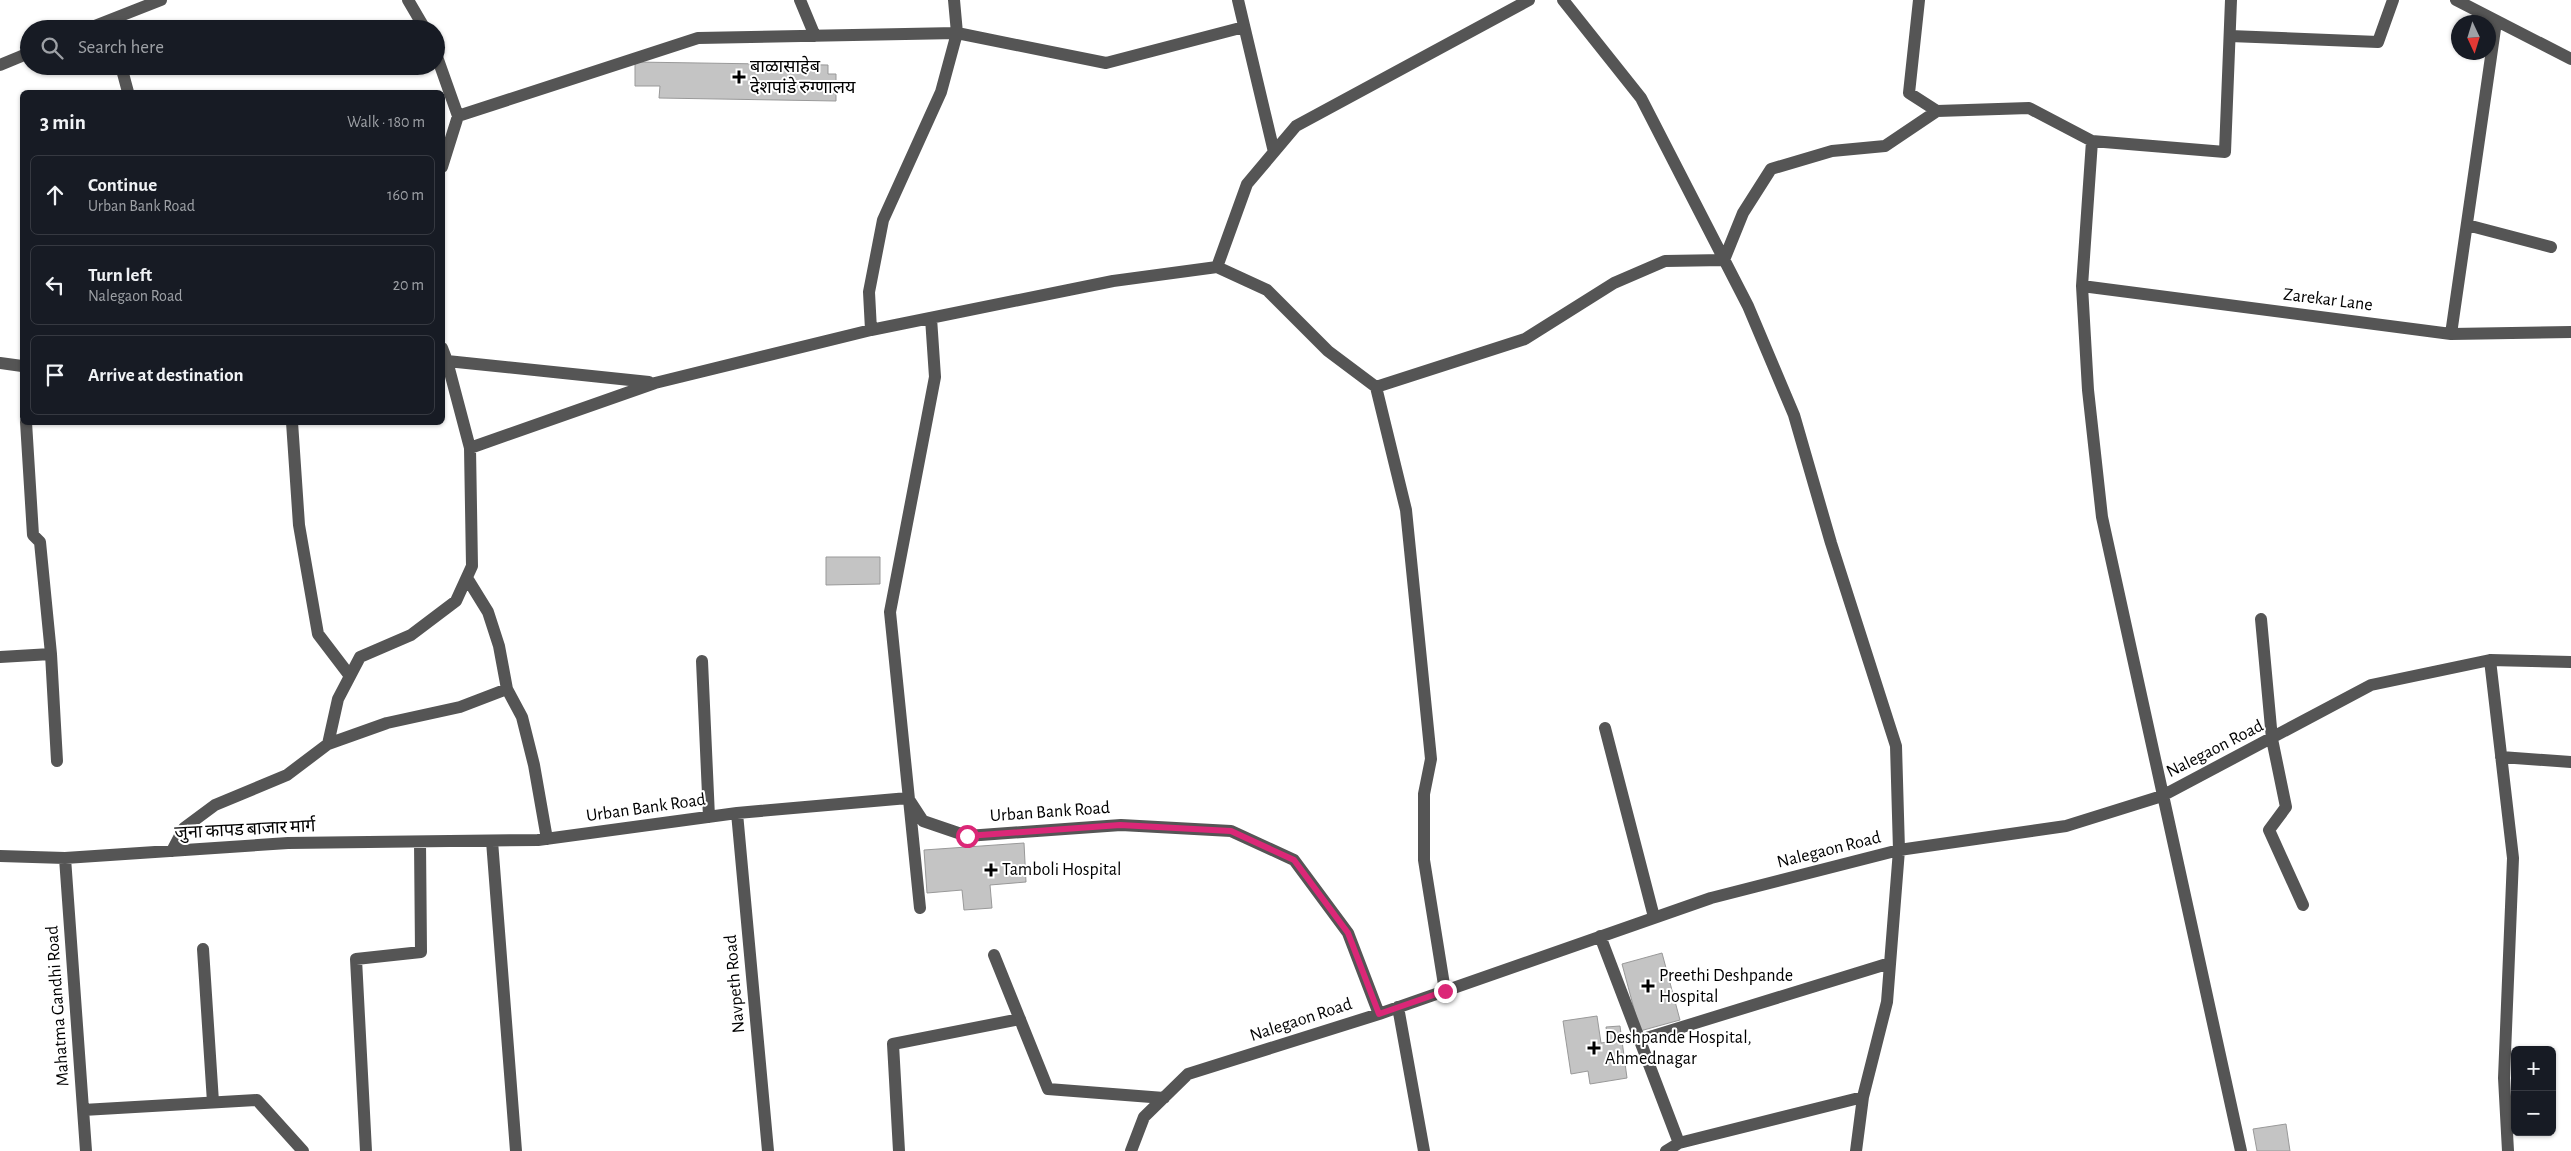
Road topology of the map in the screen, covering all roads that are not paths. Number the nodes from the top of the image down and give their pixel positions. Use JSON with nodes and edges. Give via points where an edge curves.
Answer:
{"nodes":[{"id":1,"x":162,"y":0,"type":"edge"},
{"id":2,"x":408,"y":0,"type":"edge"},
{"id":3,"x":800,"y":0,"type":"edge"},
{"id":4,"x":954,"y":0,"type":"edge"},
{"id":5,"x":1238,"y":0,"type":"edge"},
{"id":6,"x":1529,"y":0,"type":"edge"},
{"id":7,"x":1563,"y":0,"type":"edge"},
{"id":8,"x":1919,"y":0,"type":"edge"},
{"id":9,"x":2231,"y":0,"type":"edge"},
{"id":10,"x":2393,"y":0,"type":"edge"},
{"id":11,"x":2456,"y":0,"type":"edge"},
{"id":12,"x":2483,"y":15,"type":"edge"},
{"id":13,"x":119,"y":20,"type":"edge"},
{"id":14,"x":420,"y":20,"type":"edge"},
{"id":15,"x":2496,"y":22,"type":"edge"},
{"id":16,"x":1244,"y":27,"type":"junction"},
{"id":17,"x":957,"y":33,"type":"junction"},
{"id":18,"x":814,"y":36,"type":"junction"},
{"id":19,"x":2230,"y":36,"type":"junction"},
{"id":20,"x":20,"y":57,"type":"edge"},
{"id":21,"x":2571,"y":59,"type":"edge"},
{"id":22,"x":2491,"y":60,"type":"edge"},
{"id":23,"x":0,"y":65,"type":"edge"},
{"id":24,"x":123,"y":75,"type":"edge"},
{"id":25,"x":443,"y":75,"type":"edge"},
{"id":26,"x":127,"y":90,"type":"edge"},
{"id":27,"x":1937,"y":111,"type":"junction"},
{"id":28,"x":458,"y":116,"type":"junction"},
{"id":29,"x":2092,"y":141,"type":"junction"},
{"id":30,"x":1274,"y":152,"type":"junction"},
{"id":31,"x":445,"y":157,"type":"edge"},
{"id":32,"x":2467,"y":225,"type":"junction"},
{"id":33,"x":2551,"y":247,"type":"dead end"},
{"id":34,"x":1724,"y":260,"type":"junction"},
{"id":35,"x":1217,"y":267,"type":"junction"},
{"id":36,"x":2082,"y":286,"type":"junction"},
{"id":37,"x":931,"y":318,"type":"junction"},
{"id":38,"x":871,"y":330,"type":"junction"},
{"id":39,"x":2571,"y":332,"type":"edge"},
{"id":40,"x":2451,"y":334,"type":"junction"},
{"id":41,"x":445,"y":362,"type":"edge"},
{"id":42,"x":0,"y":364,"type":"edge"},
{"id":43,"x":20,"y":366,"type":"edge"},
{"id":44,"x":655,"y":383,"type":"junction"},
{"id":45,"x":1376,"y":388,"type":"junction"},
{"id":46,"x":26,"y":425,"type":"edge"},
{"id":47,"x":292,"y":425,"type":"edge"},
{"id":48,"x":470,"y":448,"type":"junction"},
{"id":49,"x":466,"y":578,"type":"junction"},
{"id":50,"x":2261,"y":620,"type":"dead end"},
{"id":51,"x":51,"y":654,"type":"junction"},
{"id":52,"x":0,"y":657,"type":"edge"},
{"id":53,"x":2490,"y":660,"type":"junction"},
{"id":54,"x":702,"y":661,"type":"dead end"},
{"id":55,"x":2571,"y":662,"type":"edge"},
{"id":56,"x":350,"y":676,"type":"junction"},
{"id":57,"x":507,"y":689,"type":"junction"},
{"id":58,"x":1605,"y":728,"type":"dead end"},
{"id":59,"x":2272,"y":739,"type":"junction"},
{"id":60,"x":328,"y":744,"type":"junction"},
{"id":61,"x":2501,"y":757,"type":"junction"},
{"id":62,"x":57,"y":761,"type":"dead end"},
{"id":63,"x":2571,"y":762,"type":"edge"},
{"id":64,"x":2162,"y":796,"type":"junction"},
{"id":65,"x":908,"y":798,"type":"junction"},
{"id":66,"x":737,"y":813,"type":"junction"},
{"id":67,"x":709,"y":817,"type":"junction"},
{"id":68,"x":547,"y":839,"type":"junction"},
{"id":69,"x":492,"y":841,"type":"junction"},
{"id":70,"x":420,"y":842,"type":"junction"},
{"id":71,"x":1899,"y":850,"type":"junction"},
{"id":72,"x":172,"y":851,"type":"junction"},
{"id":73,"x":0,"y":856,"type":"edge"},
{"id":74,"x":65,"y":858,"type":"junction"},
{"id":75,"x":2303,"y":905,"type":"dead end"},
{"id":76,"x":920,"y":908,"type":"dead end"},
{"id":77,"x":1654,"y":917,"type":"junction"},
{"id":78,"x":1600,"y":936,"type":"junction"},
{"id":79,"x":203,"y":949,"type":"dead end"},
{"id":80,"x":994,"y":954,"type":"dead end"},
{"id":81,"x":1890,"y":963,"type":"junction"},
{"id":82,"x":1445,"y":991,"type":"junction"},
{"id":83,"x":1398,"y":1008,"type":"junction"},
{"id":84,"x":1379,"y":1014,"type":"junction"},
{"id":85,"x":1020,"y":1019,"type":"junction"},
{"id":86,"x":1640,"y":1040,"type":"junction"},
{"id":87,"x":1864,"y":1097,"type":"junction"},
{"id":88,"x":1164,"y":1098,"type":"junction"},
{"id":89,"x":213,"y":1102,"type":"junction"},
{"id":90,"x":83,"y":1110,"type":"junction"},
{"id":91,"x":1679,"y":1143,"type":"junction"},
{"id":92,"x":86,"y":1151,"type":"edge"},
{"id":93,"x":303,"y":1151,"type":"edge"},
{"id":94,"x":366,"y":1151,"type":"edge"},
{"id":95,"x":516,"y":1151,"type":"edge"},
{"id":96,"x":768,"y":1151,"type":"edge"},
{"id":97,"x":899,"y":1151,"type":"edge"},
{"id":98,"x":1131,"y":1151,"type":"edge"},
{"id":99,"x":1424,"y":1151,"type":"edge"},
{"id":100,"x":1666,"y":1151,"type":"edge"},
{"id":101,"x":1856,"y":1151,"type":"edge"},
{"id":102,"x":2241,"y":1151,"type":"edge"},
{"id":103,"x":2508,"y":1151,"type":"edge"}],
"edges":[{"from":1,"to":13,"type":"street"},
{"from":2,"to":14,"type":"street"},
{"from":3,"to":18,"type":"street"},
{"from":4,"to":17,"type":"street"},
{"from":5,"to":16,"type":"street"},
{"from":6,"to":30,"type":"street","via":[[1296,126]]},
{"from":7,"to":34,"type":"street","via":[[1641,98]]},
{"from":8,"to":27,"type":"street","via":[[1909,92]]},
{"from":9,"to":19,"type":"street"},
{"from":10,"to":19,"type":"street","via":[[2378,42]]},
{"from":11,"to":12,"type":"street"},
{"from":15,"to":21,"type":"street"},
{"from":16,"to":17,"type":"street","via":[[1106,63]]},
{"from":16,"to":30,"type":"street"},
{"from":17,"to":18,"type":"street"},
{"from":17,"to":38,"type":"street","via":[[941,92],[883,220],[869,292]]},
{"from":18,"to":28,"type":"street","via":[[698,38]]},
{"from":19,"to":29,"type":"street","via":[[2225,152]]},
{"from":20,"to":23,"type":"street"},
{"from":22,"to":32,"type":"street"},
{"from":24,"to":26,"type":"street"},
{"from":25,"to":28,"type":"street"},
{"from":27,"to":29,"type":"street","via":[[2029,108]]},
{"from":27,"to":34,"type":"street","via":[[1885,146],[1832,151],[1771,168],[1743,213]]},
{"from":28,"to":31,"type":"street"},
{"from":29,"to":36,"type":"street"},
{"from":30,"to":35,"type":"street","via":[[1247,184]]},
{"from":32,"to":33,"type":"street"},
{"from":32,"to":40,"type":"street"},
{"from":34,"to":45,"type":"street","via":[[1666,261],[1614,283],[1525,339]]},
{"from":34,"to":71,"type":"street","via":[[1748,306],[1794,415],[1830,543],[1896,746]]},
{"from":35,"to":37,"type":"street","via":[[1113,281]]},
{"from":35,"to":45,"type":"street","via":[[1268,290],[1328,351]]},
{"from":36,"to":40,"type":"street","name":"Zarekar Lane"},
{"from":36,"to":64,"type":"street","via":[[2088,390],[2102,517]]},
{"from":37,"to":38,"type":"street"},
{"from":37,"to":65,"type":"street","via":[[934,377],[890,612]]},
{"from":38,"to":44,"type":"street"},
{"from":39,"to":40,"type":"street","name":"Zarekar Lane"},
{"from":41,"to":44,"type":"street"},
{"from":41,"to":48,"type":"street"},
{"from":42,"to":43,"type":"street"},
{"from":44,"to":48,"type":"street"},
{"from":45,"to":82,"type":"street","via":[[1406,510],[1431,759],[1424,794],[1424,860]]},
{"from":46,"to":51,"type":"street","via":[[32,535],[40,542]]},
{"from":47,"to":56,"type":"street","via":[[299,526],[318,634]]},
{"from":48,"to":49,"type":"street","via":[[472,566]]},
{"from":49,"to":56,"type":"street","via":[[456,601],[411,635],[360,657]]},
{"from":49,"to":57,"type":"street","via":[[488,612]]},
{"from":50,"to":59,"type":"street"},
{"from":51,"to":52,"type":"street"},
{"from":51,"to":62,"type":"street"},
{"from":53,"to":55,"type":"street","name":"Nalegaon Road"},
{"from":53,"to":59,"type":"street","name":"Nalegaon Road","via":[[2371,685]]},
{"from":53,"to":61,"type":"street"},
{"from":54,"to":67,"type":"street"},
{"from":56,"to":60,"type":"street","via":[[338,699]]},
{"from":57,"to":60,"type":"street","via":[[460,707],[387,723]]},
{"from":57,"to":68,"type":"street","via":[[522,717]]},
{"from":58,"to":77,"type":"street"},
{"from":59,"to":64,"type":"street","name":"Nalegaon Road"},
{"from":59,"to":75,"type":"street","via":[[2286,807],[2268,830]]},
{"from":60,"to":72,"type":"street","via":[[287,775],[215,805],[184,828]]},
{"from":61,"to":63,"type":"street"},
{"from":61,"to":103,"type":"street","via":[[2513,858],[2504,1078]]},
{"from":64,"to":71,"type":"street","name":"Nalegaon Road","via":[[2066,826]]},
{"from":64,"to":102,"type":"street"},
{"from":65,"to":66,"type":"street","name":"Urban Bank Road"},
{"from":65,"to":76,"type":"street"},
{"from":65,"to":84,"type":"street","name":"Urban Bank Road","via":[[923,821],[967,836],[1120,825],[1231,831],[1294,860],[1348,933]]},
{"from":66,"to":67,"type":"street","name":"Urban Bank Road"},
{"from":66,"to":96,"type":"street","name":"Navpeth Road"},
{"from":67,"to":68,"type":"street","name":"Urban Bank Road"},
{"from":68,"to":69,"type":"street","name":"Urban Bank Road"},
{"from":69,"to":70,"type":"street","name":"जुना कापड बाजार मार्ग"},
{"from":69,"to":95,"type":"street"},
{"from":70,"to":72,"type":"street","name":"जुना कापड बाजार मार्ग","via":[[288,843]]},
{"from":70,"to":94,"type":"street","via":[[421,952],[356,958]]},
{"from":71,"to":77,"type":"street","name":"Nalegaon Road","via":[[1711,898]]},
{"from":71,"to":81,"type":"street"},
{"from":72,"to":74,"type":"street","name":"जुना कापड बाजार मार्ग"},
{"from":73,"to":74,"type":"street","name":"जुना कापड बाजार मार्ग"},
{"from":74,"to":90,"type":"street","name":"Mahatma Gandhi Road"},
{"from":77,"to":78,"type":"street","name":"Nalegaon Road"},
{"from":78,"to":82,"type":"street","name":"Nalegaon Road"},
{"from":78,"to":86,"type":"street"},
{"from":79,"to":89,"type":"street"},
{"from":80,"to":85,"type":"street"},
{"from":81,"to":86,"type":"street"},
{"from":81,"to":87,"type":"street","via":[[1887,1002]]},
{"from":82,"to":83,"type":"street","name":"Nalegaon Road"},
{"from":83,"to":84,"type":"street","name":"Nalegaon Road"},
{"from":83,"to":99,"type":"street"},
{"from":84,"to":88,"type":"street","name":"Nalegaon Road","via":[[1188,1074]]},
{"from":85,"to":88,"type":"street","via":[[1048,1088]]},
{"from":85,"to":97,"type":"street","via":[[893,1044]]},
{"from":86,"to":91,"type":"street"},
{"from":87,"to":91,"type":"street"},
{"from":87,"to":101,"type":"street"},
{"from":88,"to":98,"type":"street","name":"Nalegaon Road","via":[[1144,1117]]},
{"from":89,"to":90,"type":"street"},
{"from":89,"to":93,"type":"street","via":[[257,1100]]},
{"from":90,"to":92,"type":"street","name":"Mahatma Gandhi Road"},
{"from":91,"to":100,"type":"street"}]}
